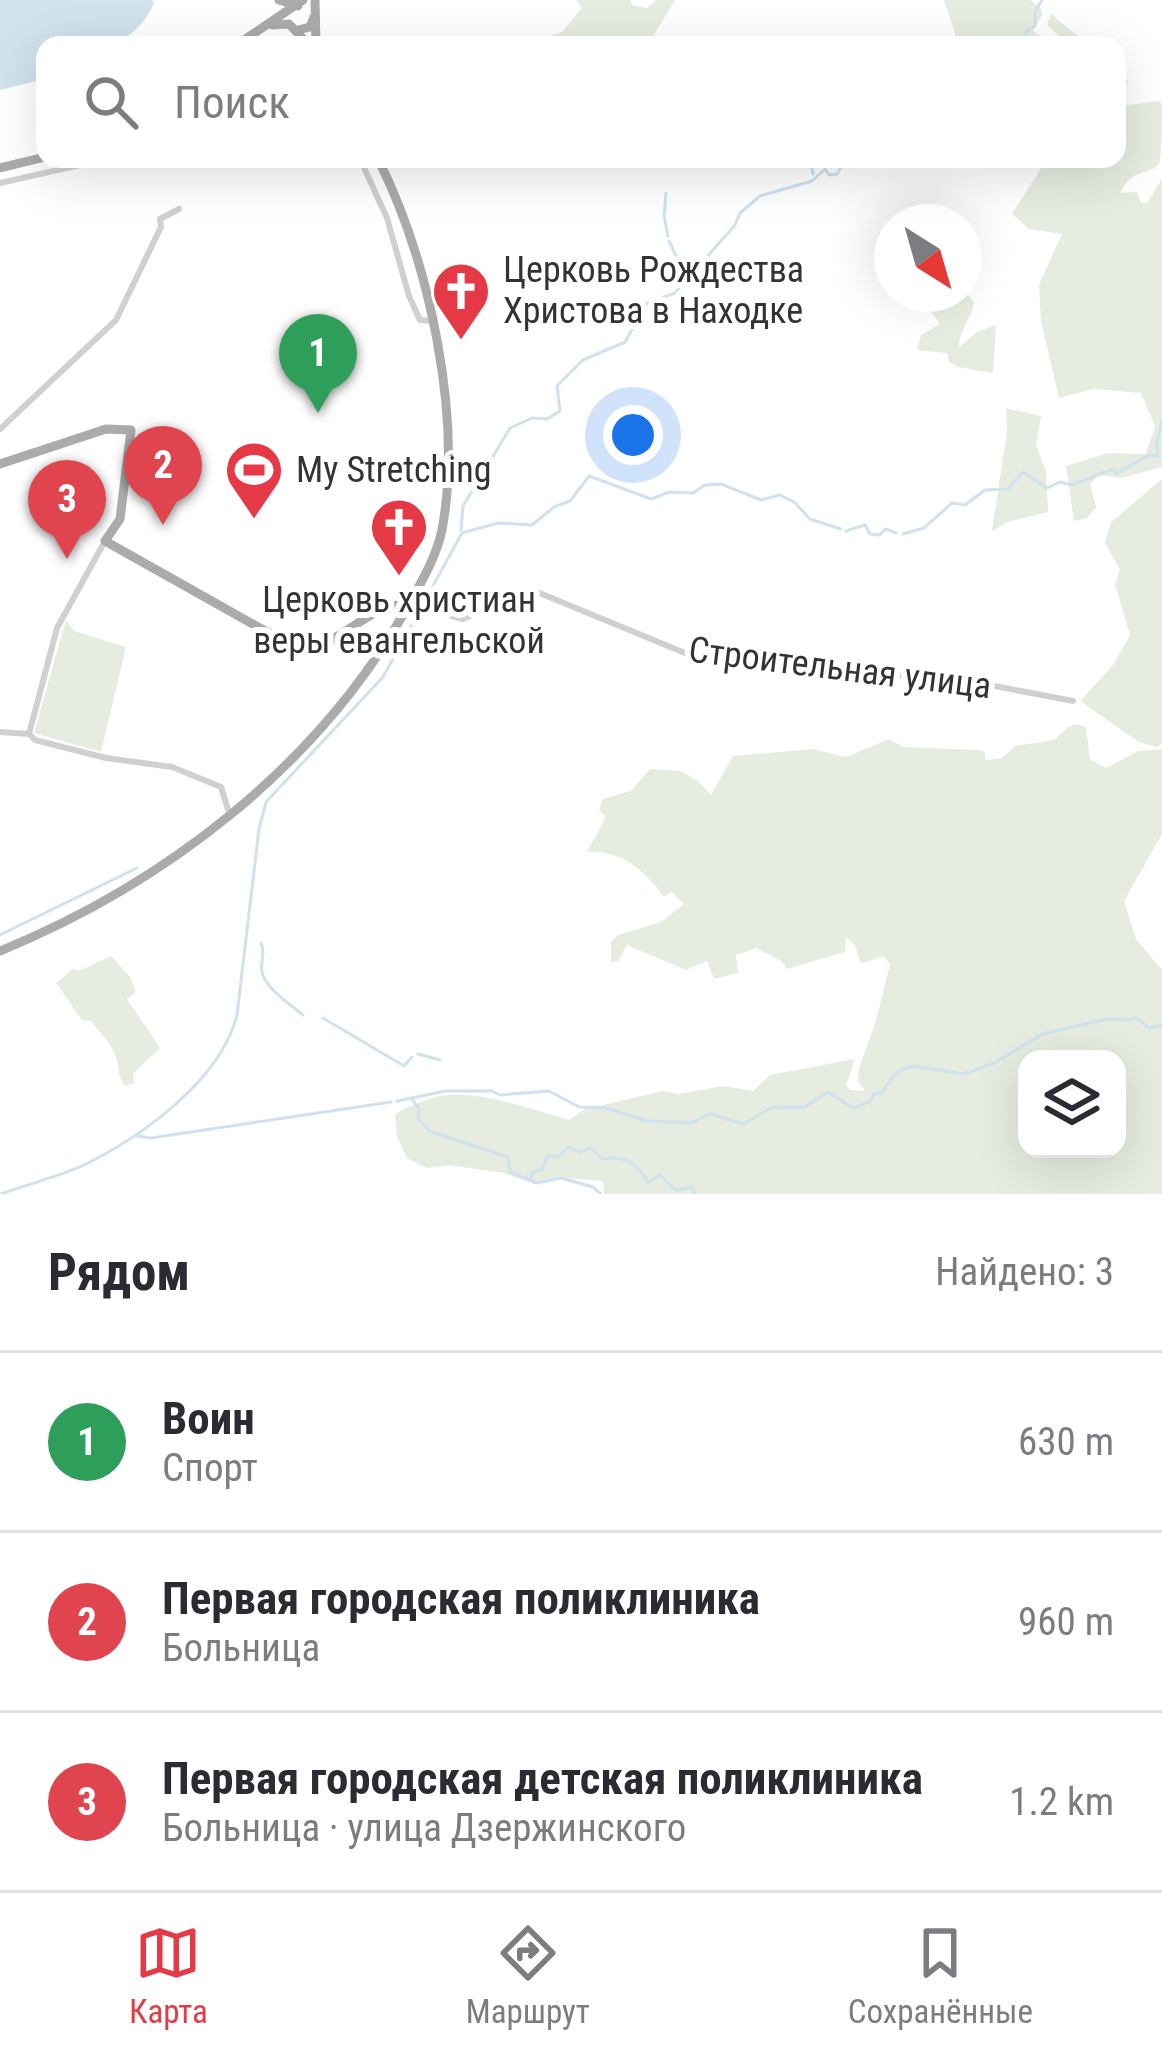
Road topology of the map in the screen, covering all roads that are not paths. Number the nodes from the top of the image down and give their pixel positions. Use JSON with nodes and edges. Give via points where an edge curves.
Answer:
{"nodes":[{"id":1,"x":278,"y":0,"type":"edge"},
{"id":2,"x":316,"y":0,"type":"edge"},
{"id":3,"x":299,"y":3,"type":"edge"},
{"id":4,"x":314,"y":17,"type":"junction"},
{"id":5,"x":274,"y":20,"type":"junction"},
{"id":6,"x":293,"y":27,"type":"junction"},
{"id":7,"x":256,"y":32,"type":"junction"},
{"id":8,"x":250,"y":36,"type":"edge"},
{"id":9,"x":302,"y":36,"type":"edge"},
{"id":10,"x":313,"y":36,"type":"edge"},
{"id":11,"x":36,"y":160,"type":"edge"},
{"id":12,"x":20,"y":164,"type":"junction"},
{"id":13,"x":0,"y":168,"type":"edge"},
{"id":14,"x":67,"y":168,"type":"edge"},
{"id":15,"x":364,"y":168,"type":"edge"},
{"id":16,"x":382,"y":168,"type":"edge"},
{"id":17,"x":23,"y":178,"type":"junction"},
{"id":18,"x":0,"y":183,"type":"edge"},
{"id":19,"x":179,"y":209,"type":"dead end"},
{"id":20,"x":431,"y":321,"type":"junction"},
{"id":21,"x":0,"y":429,"type":"edge"},
{"id":22,"x":0,"y":464,"type":"edge"},
{"id":23,"x":106,"y":542,"type":"junction"},
{"id":24,"x":414,"y":605,"type":"junction"},
{"id":25,"x":377,"y":612,"type":"junction"},
{"id":26,"x":394,"y":629,"type":"junction"},
{"id":27,"x":1073,"y":701,"type":"dead end"},
{"id":28,"x":0,"y":733,"type":"edge"},
{"id":29,"x":29,"y":734,"type":"junction"},
{"id":30,"x":229,"y":813,"type":"junction"},
{"id":31,"x":0,"y":949,"type":"edge"}],
"edges":[{"from":1,"to":3,"type":"main road"},
{"from":1,"to":5,"type":"main road"},
{"from":2,"to":4,"type":"main road"},
{"from":3,"to":4,"type":"main road"},
{"from":3,"to":5,"type":"main road"},
{"from":3,"to":6,"type":"main road","via":[[289,17]]},
{"from":4,"to":6,"type":"main road","via":[[304,30]]},
{"from":4,"to":10,"type":"main road"},
{"from":5,"to":7,"type":"main road"},
{"from":6,"to":7,"type":"main road"},
{"from":6,"to":9,"type":"main road"},
{"from":7,"to":8,"type":"main road"},
{"from":11,"to":12,"type":"main road"},
{"from":12,"to":13,"type":"main road"},
{"from":12,"to":17,"type":"street"},
{"from":14,"to":17,"type":"street"},
{"from":15,"to":20,"type":"street","via":[[412,306],[420,320]]},
{"from":16,"to":20,"type":"main road","via":[[413,243]]},
{"from":17,"to":18,"type":"street"},
{"from":19,"to":21,"type":"street","via":[[160,219],[116,320]]},
{"from":20,"to":24,"type":"main road","via":[[445,393],[445,506]]},
{"from":22,"to":23,"type":"main road","via":[[106,429],[131,430],[120,518]]},
{"from":23,"to":25,"type":"main road","via":[[299,650],[322,646]]},
{"from":23,"to":29,"type":"street","via":[[57,628]]},
{"from":24,"to":25,"type":"main road"},
{"from":24,"to":26,"type":"main road"},
{"from":24,"to":27,"type":"street","name":"Строительная улица","via":[[463,619],[537,592],[697,658],[855,668]]},
{"from":25,"to":26,"type":"main road","via":[[390,616]]},
{"from":26,"to":30,"type":"main road","via":[[337,712]]},
{"from":28,"to":29,"type":"street"},
{"from":29,"to":30,"type":"street","via":[[179,769],[221,787]]},
{"from":30,"to":31,"type":"main road","via":[[110,892]]}]}
